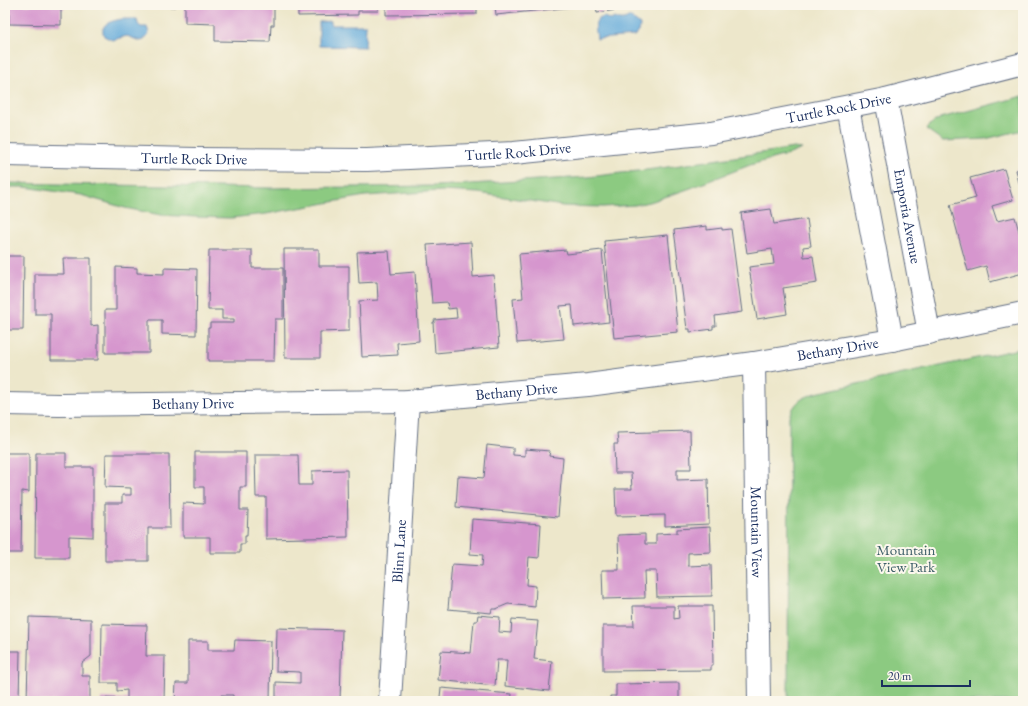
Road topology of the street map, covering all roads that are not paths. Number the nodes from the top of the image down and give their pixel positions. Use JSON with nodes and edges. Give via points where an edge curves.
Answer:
{"nodes":[{"id":1,"x":1023,"y":64,"type":"edge"},
{"id":2,"x":886,"y":99,"type":"junction"},
{"id":3,"x":848,"y":107,"type":"junction"},
{"id":4,"x":5,"y":155,"type":"edge"},
{"id":5,"x":1023,"y":313,"type":"edge"},
{"id":6,"x":929,"y":333,"type":"junction"},
{"id":7,"x":892,"y":340,"type":"junction"},
{"id":8,"x":754,"y":363,"type":"junction"},
{"id":9,"x":408,"y":401,"type":"junction"},
{"id":10,"x":5,"y":404,"type":"edge"},
{"id":11,"x":390,"y":701,"type":"edge"},
{"id":12,"x":759,"y":701,"type":"edge"}],
"edges":[{"from":1,"to":2,"type":"street","name":"Turtle Rock Drive"},
{"from":2,"to":3,"type":"street","name":"Turtle Rock Drive"},
{"from":2,"to":6,"type":"street","name":"Emporia Avenue"},
{"from":3,"to":4,"type":"street","name":"Turtle Rock Drive","via":[[711,133],[514,153],[367,160]]},
{"from":3,"to":7,"type":"street"},
{"from":5,"to":6,"type":"street","name":"Bethany Drive"},
{"from":6,"to":7,"type":"street","name":"Bethany Drive"},
{"from":7,"to":8,"type":"street","name":"Bethany Drive"},
{"from":8,"to":9,"type":"street","name":"Bethany Drive","via":[[588,385]]},
{"from":8,"to":12,"type":"street","name":"Mountain View"},
{"from":9,"to":10,"type":"street","name":"Bethany Drive"},
{"from":9,"to":11,"type":"street","name":"Blinn Lane"}]}
